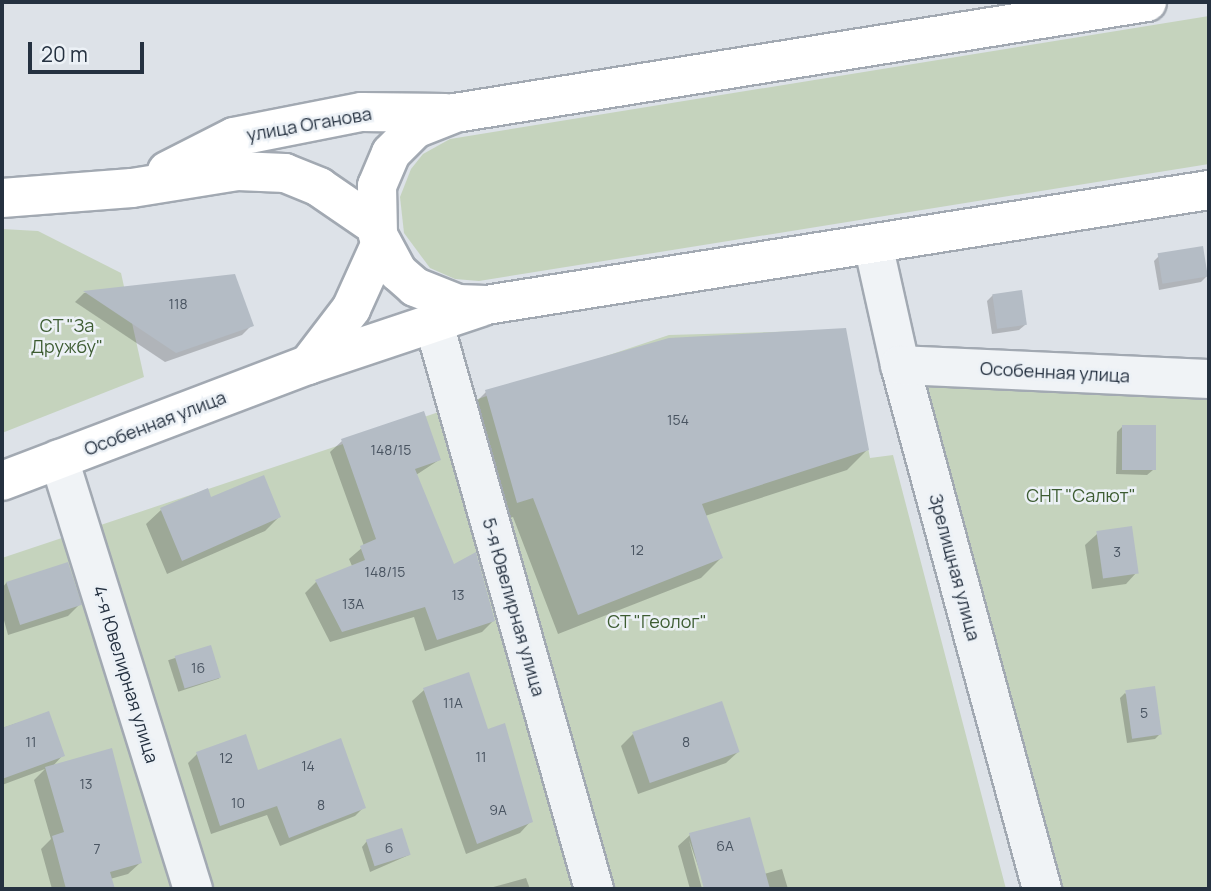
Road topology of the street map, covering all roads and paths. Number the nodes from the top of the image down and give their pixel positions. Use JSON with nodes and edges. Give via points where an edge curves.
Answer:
{"nodes":[{"id":1,"x":1147,"y":2,"type":"edge"},
{"id":2,"x":455,"y":113,"type":"junction"},
{"id":3,"x":132,"y":188,"type":"junction"},
{"id":4,"x":1209,"y":190,"type":"edge"},
{"id":5,"x":2,"y":198,"type":"edge"},
{"id":6,"x":379,"y":235,"type":"junction"},
{"id":7,"x":873,"y":244,"type":"junction"},
{"id":8,"x":486,"y":305,"type":"junction"},
{"id":9,"x":434,"y":324,"type":"junction"},
{"id":10,"x":308,"y":365,"type":"junction"},
{"id":11,"x":900,"y":365,"type":"junction"},
{"id":12,"x":1209,"y":379,"type":"edge"},
{"id":13,"x":59,"y":459,"type":"junction"},
{"id":14,"x":2,"y":481,"type":"edge"},
{"id":15,"x":193,"y":889,"type":"edge"},
{"id":16,"x":594,"y":889,"type":"edge"},
{"id":17,"x":1042,"y":889,"type":"edge"}],
"edges":[{"from":1,"to":2,"type":"main road"},
{"from":2,"to":3,"type":"main road","name":"улица Оганова","via":[[362,112],[234,137]]},
{"from":2,"to":6,"type":"main road","via":[[415,129],[391,153],[377,186]]},
{"from":3,"to":5,"type":"main road","name":"улица Оганова"},
{"from":3,"to":6,"type":"main road","name":"улица Оганова","via":[[238,171],[285,173],[319,187]]},
{"from":4,"to":7,"type":"main road"},
{"from":6,"to":8,"type":"main road","via":[[398,272],[433,298]]},
{"from":6,"to":10,"type":"main road","via":[[351,309]]},
{"from":7,"to":8,"type":"main road"},
{"from":7,"to":11,"type":"street","name":"Зрелищная улица"},
{"from":8,"to":9,"type":"main road","name":"Особенная улица"},
{"from":9,"to":10,"type":"main road","name":"Особенная улица"},
{"from":9,"to":16,"type":"street","name":"5-я Ювелирная улица"},
{"from":10,"to":13,"type":"main road","name":"Особенная улица"},
{"from":11,"to":12,"type":"street","name":"Особенная улица"},
{"from":11,"to":17,"type":"street","name":"Зрелищная улица"},
{"from":13,"to":14,"type":"main road","name":"Особенная улица"},
{"from":13,"to":15,"type":"street","name":"4-я Ювелирная улица"}]}
